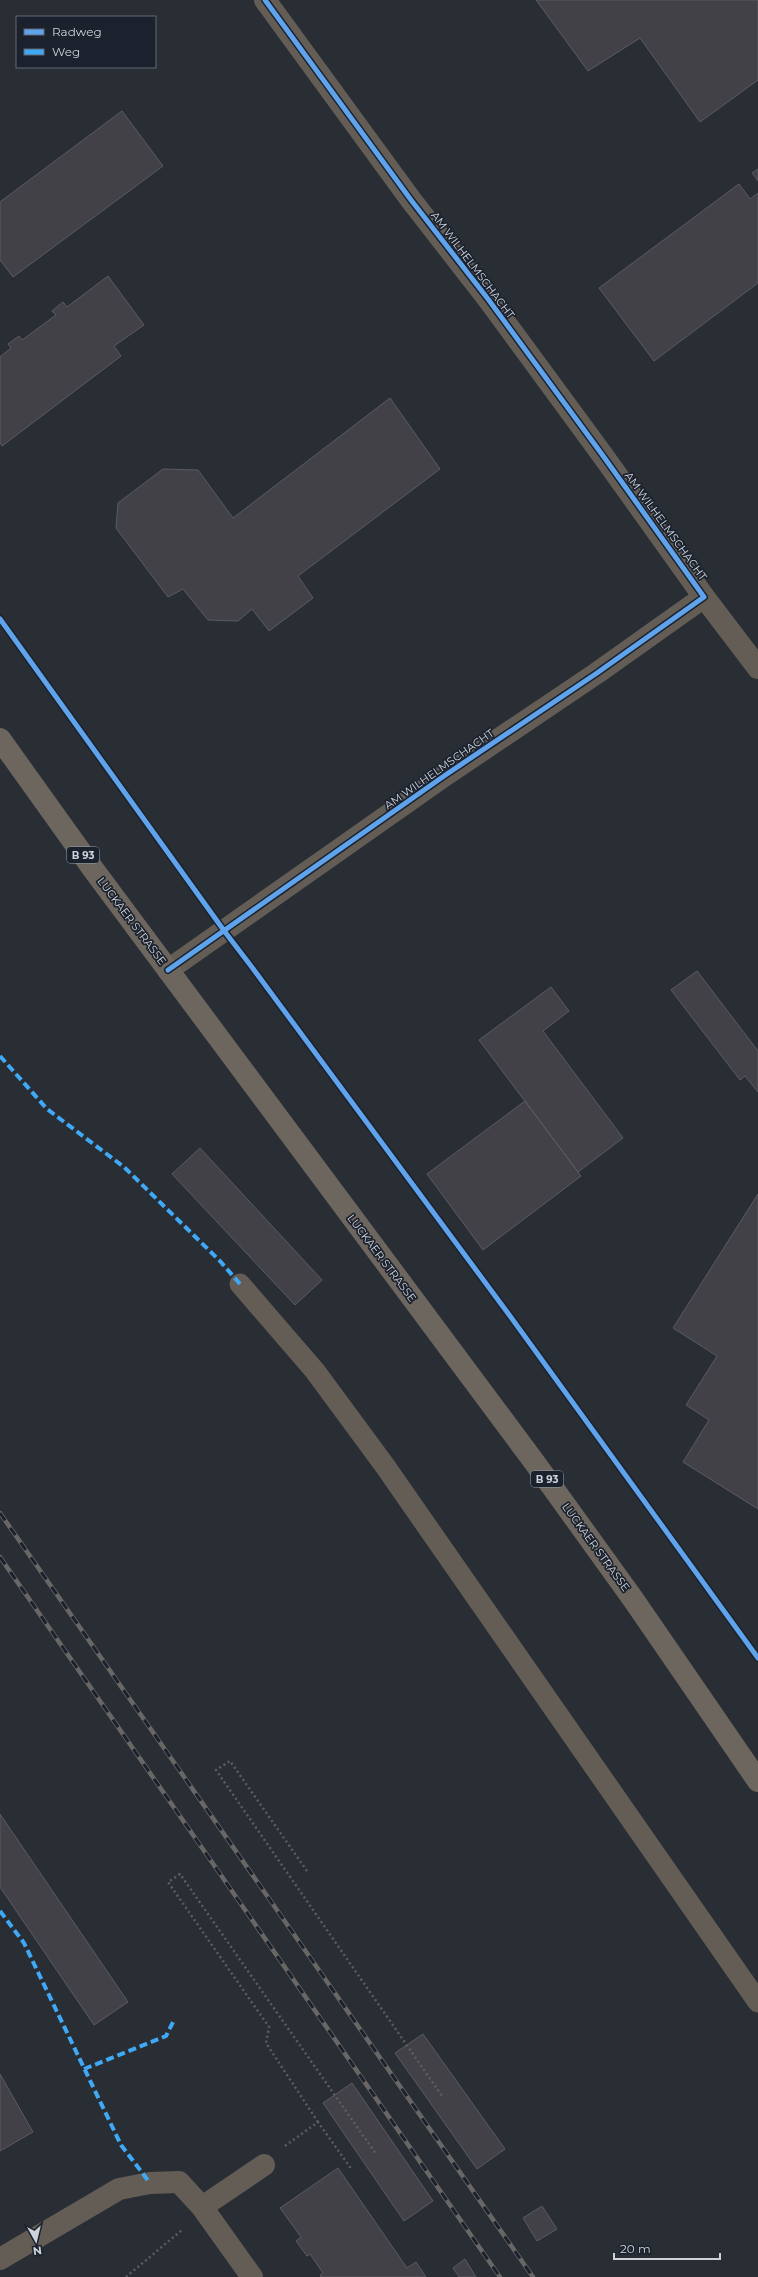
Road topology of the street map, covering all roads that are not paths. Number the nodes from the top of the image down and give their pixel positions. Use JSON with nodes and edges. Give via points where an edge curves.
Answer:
{"nodes":[{"id":1,"x":265,"y":0,"type":"edge"},
{"id":2,"x":704,"y":597,"type":"junction"},
{"id":3,"x":758,"y":668,"type":"edge"},
{"id":4,"x":0,"y":739,"type":"edge"},
{"id":5,"x":168,"y":970,"type":"junction"},
{"id":6,"x":240,"y":1284,"type":"dead end"},
{"id":7,"x":758,"y":1781,"type":"edge"},
{"id":8,"x":758,"y":2002,"type":"edge"},
{"id":9,"x":264,"y":2165,"type":"road end"},
{"id":10,"x":202,"y":2207,"type":"junction"},
{"id":11,"x":0,"y":2259,"type":"edge"},
{"id":12,"x":252,"y":2277,"type":"edge"}],
"edges":[{"from":1,"to":2,"type":"street","name":"AM WILHELMSCHACHT","via":[[411,200],[601,452]]},
{"from":2,"to":3,"type":"street","name":"AM WILHELMSCHACHT"},
{"from":2,"to":5,"type":"street","name":"AM WILHELMSCHACHT"},
{"from":4,"to":5,"type":"main road","name":"LUCKAER STRASSE","number":"B 93"},
{"from":5,"to":7,"type":"main road","name":"LUCKAER STRASSE","number":"B 93","via":[[535,1463],[633,1598]]},
{"from":6,"to":8,"type":"lane","via":[[315,1371],[385,1466]]},
{"from":9,"to":10,"type":"street"},
{"from":10,"to":11,"type":"street","via":[[179,2182],[150,2183],[119,2189]]},
{"from":10,"to":12,"type":"street"}]}
